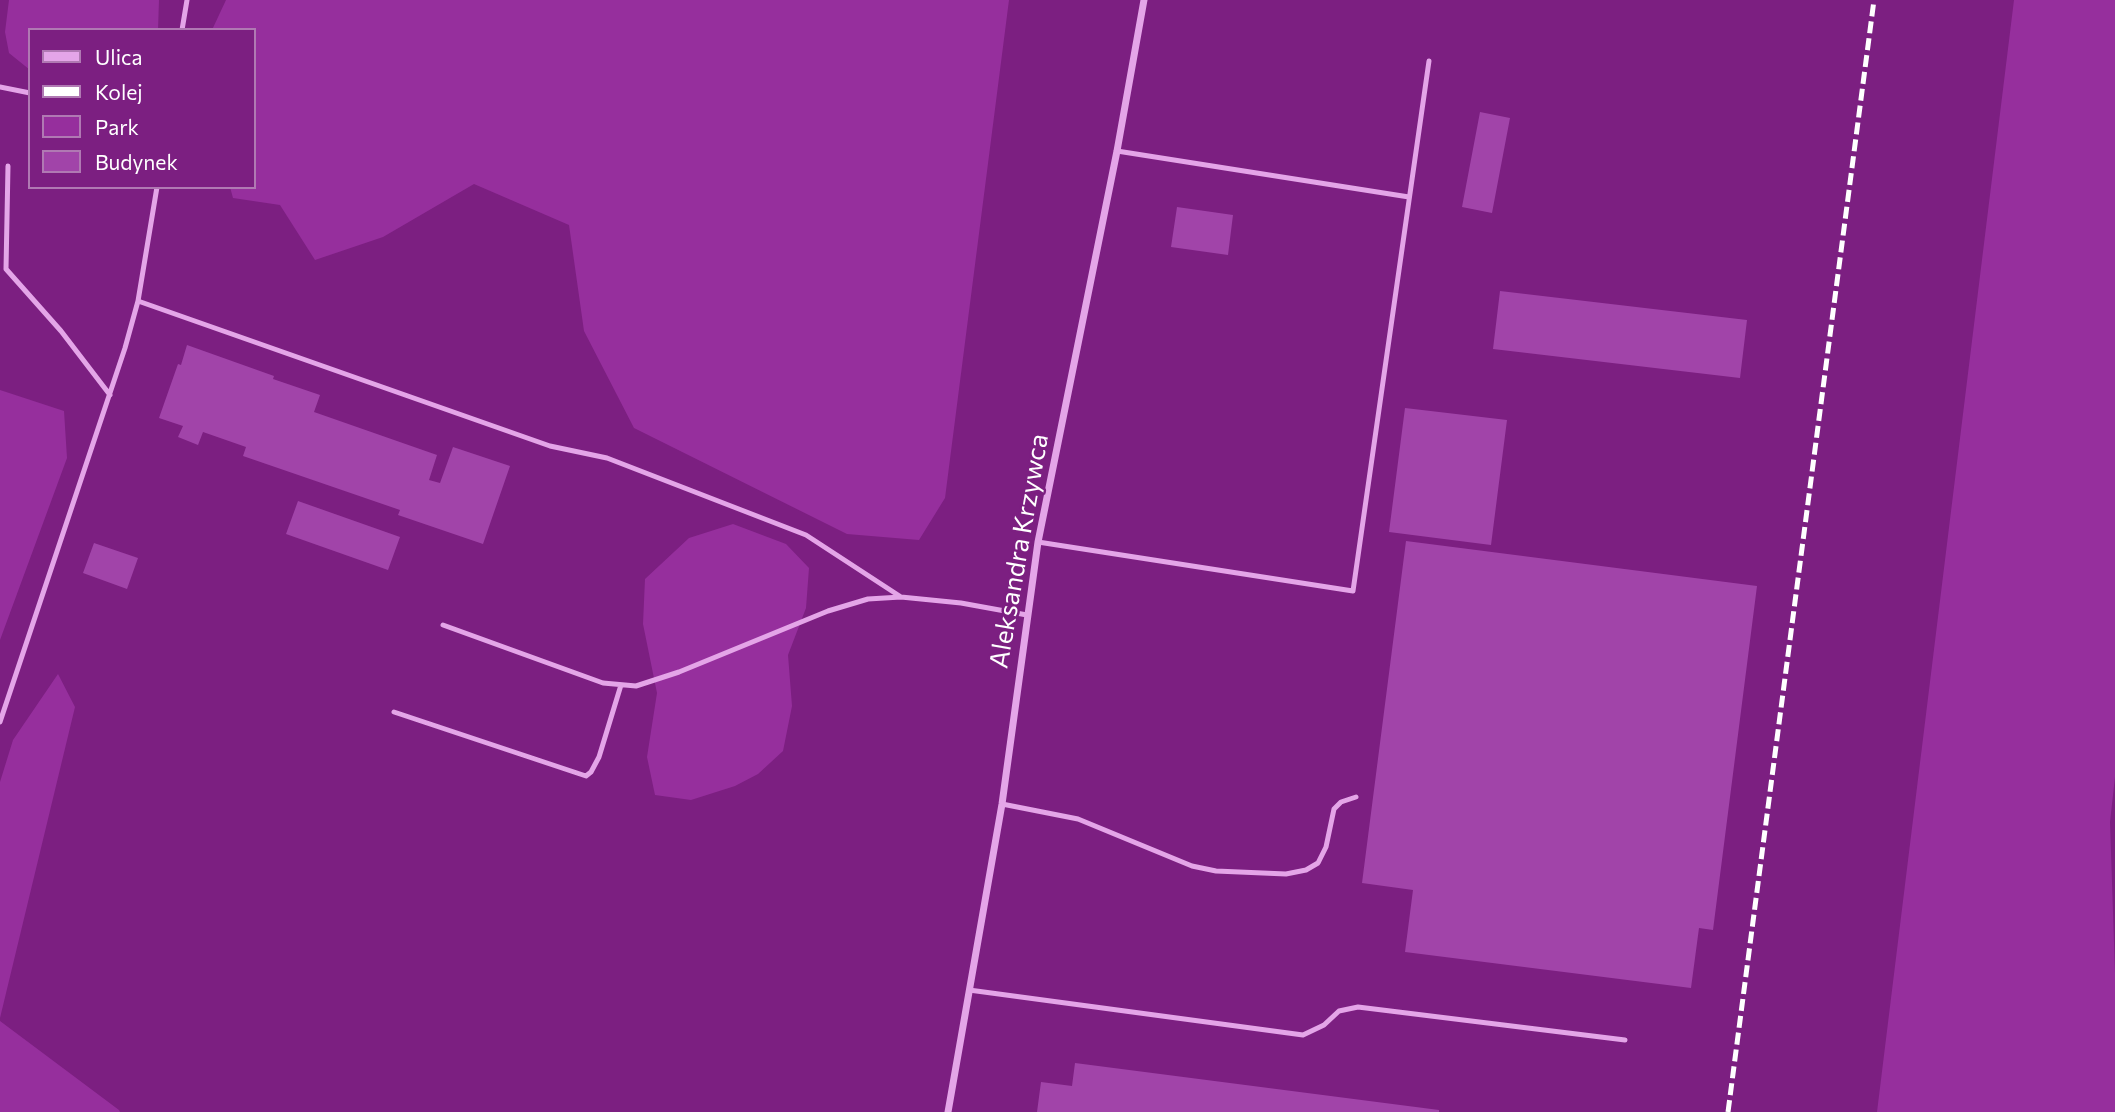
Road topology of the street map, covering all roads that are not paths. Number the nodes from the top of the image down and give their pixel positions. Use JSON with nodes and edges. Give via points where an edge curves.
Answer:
{"nodes":[{"id":1,"x":187,"y":0,"type":"edge"},
{"id":2,"x":1144,"y":0,"type":"edge"},
{"id":3,"x":182,"y":28,"type":"edge"},
{"id":4,"x":1429,"y":61,"type":"dead end"},
{"id":5,"x":0,"y":87,"type":"edge"},
{"id":6,"x":28,"y":93,"type":"edge"},
{"id":7,"x":1117,"y":150,"type":"junction"},
{"id":8,"x":8,"y":166,"type":"dead end"},
{"id":9,"x":157,"y":189,"type":"edge"},
{"id":10,"x":1409,"y":197,"type":"junction"},
{"id":11,"x":138,"y":301,"type":"junction"},
{"id":12,"x":110,"y":395,"type":"junction"},
{"id":13,"x":1038,"y":542,"type":"junction"},
{"id":14,"x":901,"y":597,"type":"junction"},
{"id":15,"x":1027,"y":615,"type":"junction"},
{"id":16,"x":443,"y":625,"type":"dead end"},
{"id":17,"x":621,"y":685,"type":"junction"},
{"id":18,"x":394,"y":712,"type":"dead end"},
{"id":19,"x":0,"y":722,"type":"edge"},
{"id":20,"x":1356,"y":797,"type":"dead end"},
{"id":21,"x":1002,"y":804,"type":"junction"},
{"id":22,"x":969,"y":990,"type":"junction"},
{"id":23,"x":1625,"y":1040,"type":"dead end"},
{"id":24,"x":948,"y":1112,"type":"edge"}],
"edges":[{"from":1,"to":3,"type":"lane"},
{"from":2,"to":7,"type":"street","name":"Aleksandra Krzywca"},
{"from":4,"to":10,"type":"lane"},
{"from":5,"to":6,"type":"lane"},
{"from":7,"to":10,"type":"lane"},
{"from":7,"to":13,"type":"street","name":"Aleksandra Krzywca"},
{"from":8,"to":12,"type":"lane","via":[[6,269]]},
{"from":9,"to":11,"type":"lane"},
{"from":10,"to":13,"type":"lane","via":[[1353,591]]},
{"from":11,"to":12,"type":"lane"},
{"from":11,"to":14,"type":"lane","via":[[550,446],[607,458],[806,536]]},
{"from":12,"to":19,"type":"lane"},
{"from":13,"to":15,"type":"street","name":"Aleksandra Krzywca"},
{"from":14,"to":15,"type":"lane"},
{"from":14,"to":17,"type":"lane","via":[[828,611],[679,672],[636,686]]},
{"from":15,"to":21,"type":"street","name":"Aleksandra Krzywca"},
{"from":16,"to":17,"type":"lane","via":[[603,683]]},
{"from":17,"to":18,"type":"lane","via":[[599,757],[586,776]]},
{"from":20,"to":21,"type":"lane","via":[[1334,809],[1318,863],[1286,874],[1192,866],[1078,819]]},
{"from":21,"to":22,"type":"street","name":"Aleksandra Krzywca"},
{"from":22,"to":23,"type":"lane","via":[[1303,1035],[1339,1011],[1358,1007]]},
{"from":22,"to":24,"type":"street","name":"Aleksandra Krzywca"}]}
